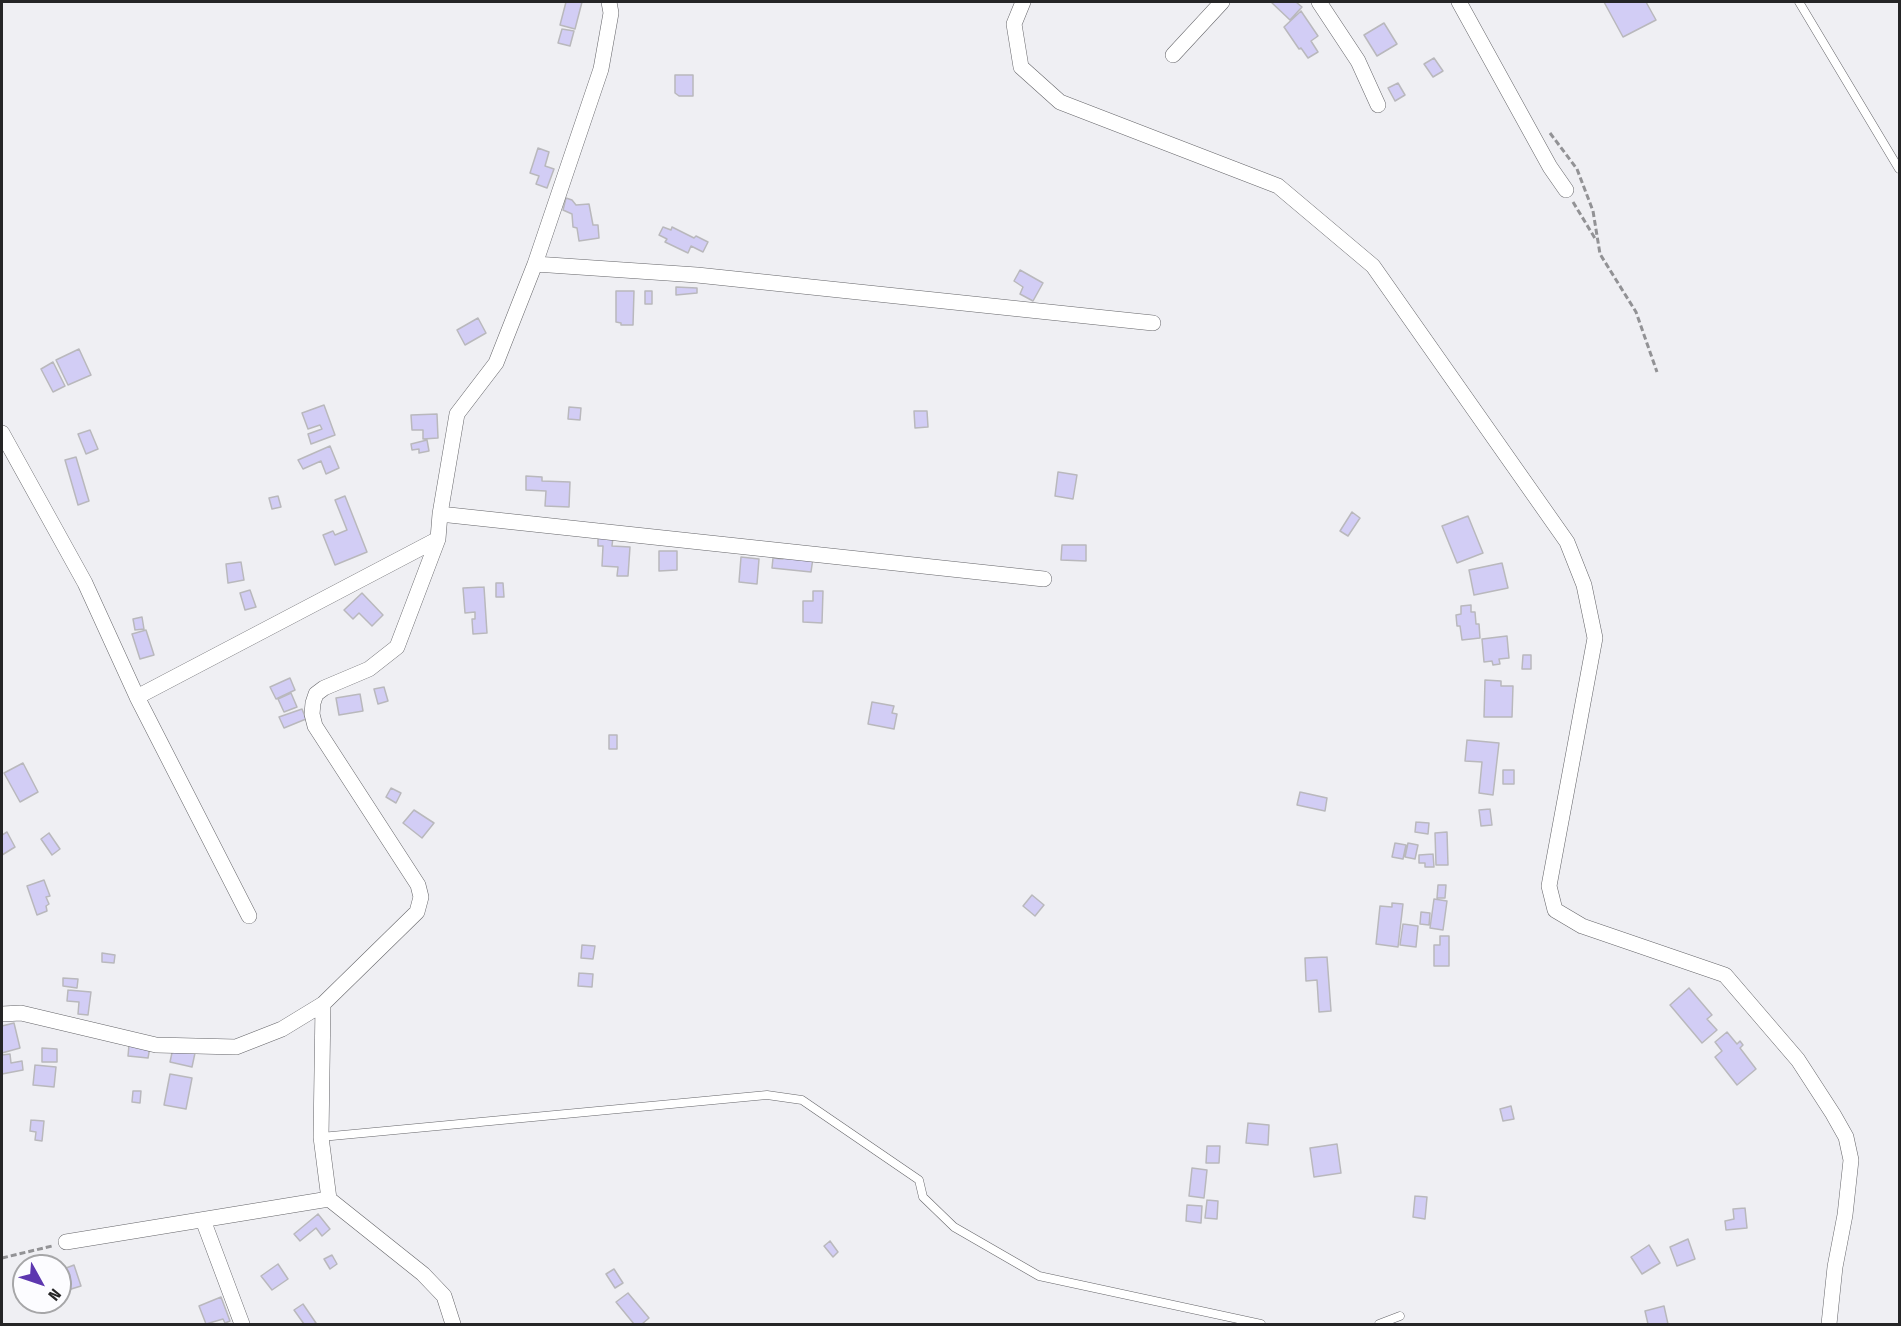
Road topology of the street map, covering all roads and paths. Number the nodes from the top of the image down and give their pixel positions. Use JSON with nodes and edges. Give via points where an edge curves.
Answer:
{"nodes":[{"id":1,"x":609,"y":2,"type":"edge"},
{"id":2,"x":1023,"y":2,"type":"edge"},
{"id":3,"x":1222,"y":2,"type":"edge"},
{"id":4,"x":1319,"y":2,"type":"edge"},
{"id":5,"x":1459,"y":2,"type":"edge"},
{"id":6,"x":1799,"y":2,"type":"edge"},
{"id":7,"x":1173,"y":56,"type":"dead end"},
{"id":8,"x":1378,"y":105,"type":"dead end"},
{"id":9,"x":1899,"y":169,"type":"edge"},
{"id":10,"x":1566,"y":190,"type":"joint"},
{"id":11,"x":1598,"y":243,"type":"dead end"},
{"id":12,"x":535,"y":264,"type":"junction"},
{"id":13,"x":1153,"y":322,"type":"dead end"},
{"id":14,"x":2,"y":433,"type":"edge"},
{"id":15,"x":440,"y":514,"type":"junction"},
{"id":16,"x":438,"y":538,"type":"junction"},
{"id":17,"x":1044,"y":579,"type":"dead end"},
{"id":18,"x":137,"y":697,"type":"junction"},
{"id":19,"x":249,"y":916,"type":"dead end"},
{"id":20,"x":323,"y":1004,"type":"junction"},
{"id":21,"x":2,"y":1014,"type":"edge"},
{"id":22,"x":321,"y":1137,"type":"junction"},
{"id":23,"x":329,"y":1199,"type":"junction"},
{"id":24,"x":203,"y":1220,"type":"junction"},
{"id":25,"x":66,"y":1242,"type":"joint"},
{"id":26,"x":2,"y":1258,"type":"edge"},
{"id":27,"x":1400,"y":1316,"type":"dead end"},
{"id":28,"x":242,"y":1324,"type":"edge"},
{"id":29,"x":453,"y":1324,"type":"edge"},
{"id":30,"x":1261,"y":1324,"type":"edge"},
{"id":31,"x":1379,"y":1324,"type":"edge"},
{"id":32,"x":1829,"y":1324,"type":"edge"}],
"edges":[{"from":1,"to":12,"type":"street","via":[[611,13],[601,69]]},
{"from":2,"to":32,"type":"street","via":[[1014,24],[1021,67],[1060,102],[1278,186],[1372,266],[1567,542],[1584,585],[1595,638],[1550,886],[1555,910],[1582,926],[1725,975],[1798,1060],[1828,1105],[1846,1137],[1851,1160]]},
{"from":3,"to":7,"type":"street"},
{"from":4,"to":8,"type":"street","via":[[1358,61]]},
{"from":5,"to":10,"type":"street"},
{"from":6,"to":9,"type":"lane"},
{"from":10,"to":11,"type":"path"},
{"from":12,"to":13,"type":"street","via":[[697,275]]},
{"from":12,"to":15,"type":"street","via":[[496,363],[457,414]]},
{"from":14,"to":18,"type":"street","via":[[85,583]]},
{"from":15,"to":16,"type":"street"},
{"from":15,"to":17,"type":"street"},
{"from":16,"to":18,"type":"street"},
{"from":16,"to":20,"type":"street","via":[[397,647],[369,669],[316,694],[312,714],[315,726],[418,885],[421,897],[417,912]]},
{"from":18,"to":19,"type":"street"},
{"from":20,"to":21,"type":"street","via":[[282,1029],[236,1047],[156,1045],[21,1013]]},
{"from":20,"to":22,"type":"street"},
{"from":22,"to":23,"type":"street"},
{"from":22,"to":30,"type":"lane","via":[[767,1095],[802,1100],[919,1180],[923,1197],[954,1227],[1039,1276]]},
{"from":23,"to":24,"type":"street"},
{"from":23,"to":29,"type":"street","via":[[423,1274],[444,1296]]},
{"from":24,"to":25,"type":"street"},
{"from":24,"to":28,"type":"street"},
{"from":25,"to":26,"type":"path"},
{"from":27,"to":31,"type":"lane"}]}
